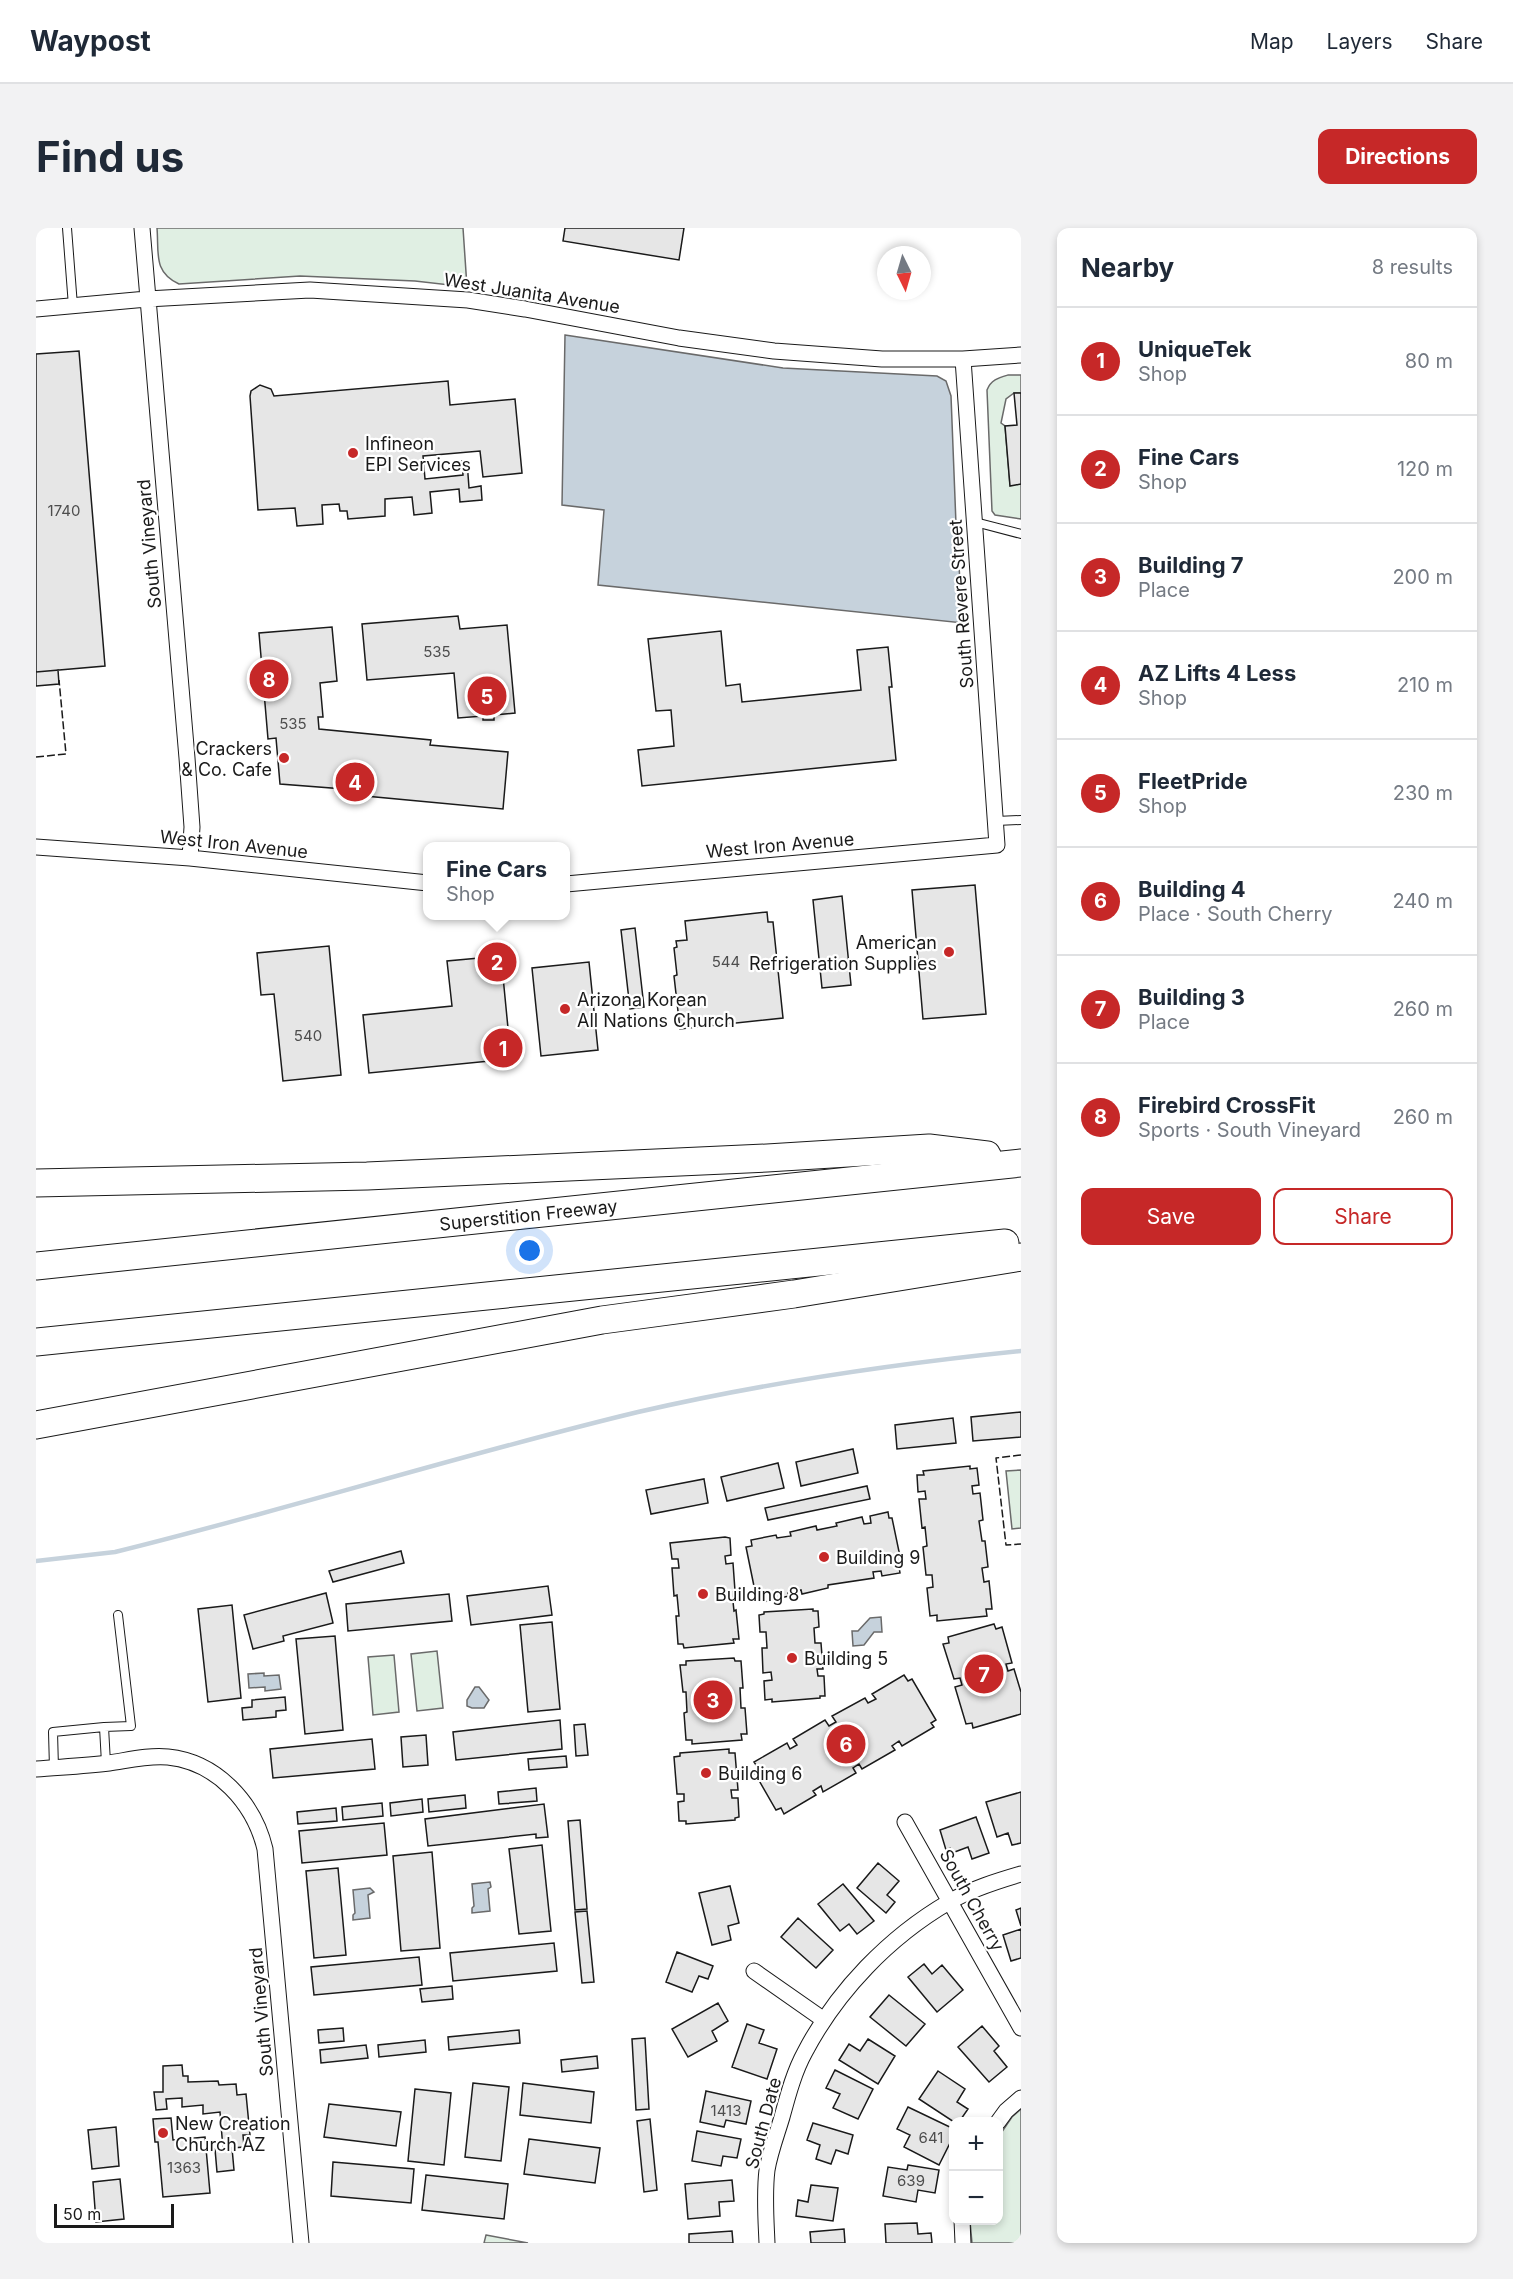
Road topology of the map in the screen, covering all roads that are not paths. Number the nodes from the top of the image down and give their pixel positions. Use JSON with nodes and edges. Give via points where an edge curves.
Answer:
{"nodes":[{"id":1,"x":67,"y":228,"type":"edge"},
{"id":2,"x":142,"y":228,"type":"edge"},
{"id":3,"x":147,"y":299,"type":"junction"},
{"id":4,"x":73,"y":306,"type":"junction"},
{"id":5,"x":36,"y":309,"type":"edge"},
{"id":6,"x":1021,"y":355,"type":"edge"},
{"id":7,"x":963,"y":359,"type":"junction"},
{"id":8,"x":975,"y":522,"type":"junction"},
{"id":9,"x":1021,"y":534,"type":"edge"},
{"id":10,"x":1021,"y":820,"type":"edge"},
{"id":11,"x":996,"y":821,"type":"junction"},
{"id":12,"x":997,"y":845,"type":"joint"},
{"id":13,"x":36,"y":847,"type":"edge"},
{"id":14,"x":190,"y":858,"type":"junction"},
{"id":15,"x":423,"y":882,"type":"edge"},
{"id":16,"x":570,"y":884,"type":"edge"},
{"id":17,"x":1021,"y":1161,"type":"edge"},
{"id":18,"x":36,"y":1183,"type":"edge"},
{"id":19,"x":1021,"y":1241,"type":"edge"},
{"id":20,"x":1021,"y":1257,"type":"edge"},
{"id":21,"x":36,"y":1266,"type":"edge"},
{"id":22,"x":36,"y":1342,"type":"edge"},
{"id":23,"x":36,"y":1425,"type":"edge"},
{"id":24,"x":118,"y":1615,"type":"dead end"},
{"id":25,"x":104,"y":1727,"type":"junction"},
{"id":26,"x":106,"y":1763,"type":"junction"},
{"id":27,"x":54,"y":1768,"type":"junction"},
{"id":28,"x":36,"y":1769,"type":"edge"},
{"id":29,"x":905,"y":1822,"type":"dead end"},
{"id":30,"x":1021,"y":1874,"type":"edge"},
{"id":31,"x":951,"y":1901,"type":"junction"},
{"id":32,"x":754,"y":1971,"type":"dead end"},
{"id":33,"x":824,"y":2020,"type":"junction"},
{"id":34,"x":1021,"y":2028,"type":"edge"},
{"id":35,"x":1021,"y":2098,"type":"edge"},
{"id":36,"x":1002,"y":2117,"type":"edge"},
{"id":37,"x":962,"y":2225,"type":"edge"},
{"id":38,"x":301,"y":2243,"type":"edge"},
{"id":39,"x":767,"y":2243,"type":"edge"},
{"id":40,"x":963,"y":2243,"type":"edge"}],
"edges":[{"from":1,"to":4,"type":"lane"},
{"from":2,"to":3,"type":"street","name":"South Vineyard"},
{"from":3,"to":4,"type":"street","name":"West Juanita Avenue"},
{"from":3,"to":7,"type":"street","name":"West Juanita Avenue","via":[[310,290],[436,298],[774,351],[882,359]]},
{"from":3,"to":14,"type":"street","name":"South Vineyard","via":[[187,758]]},
{"from":4,"to":5,"type":"street","name":"West Juanita Avenue"},
{"from":6,"to":7,"type":"street","name":"West Juanita Avenue"},
{"from":7,"to":8,"type":"street","name":"South Revere Street"},
{"from":8,"to":9,"type":"lane"},
{"from":8,"to":11,"type":"street","name":"South Revere Street"},
{"from":10,"to":11,"type":"lane"},
{"from":11,"to":12,"type":"street","name":"South Revere Street"},
{"from":12,"to":16,"type":"street","name":"West Iron Avenue"},
{"from":13,"to":14,"type":"street","name":"West Iron Avenue"},
{"from":14,"to":15,"type":"street","name":"West Iron Avenue"},
{"from":17,"to":18,"type":"highway","via":[[929,1148],[378,1175]]},
{"from":17,"to":21,"type":"highway","name":"Superstition Freeway"},
{"from":19,"to":22,"type":"highway"},
{"from":20,"to":23,"type":"highway","via":[[602,1320]]},
{"from":24,"to":25,"type":"lane","via":[[131,1726]]},
{"from":25,"to":26,"type":"lane"},
{"from":25,"to":27,"type":"lane","via":[[53,1732]]},
{"from":26,"to":27,"type":"street","name":"South Vineyard"},
{"from":26,"to":38,"type":"street","name":"South Vineyard","via":[[157,1756],[197,1765],[244,1800],[262,1833]]},
{"from":27,"to":28,"type":"street","name":"South Vineyard"},
{"from":29,"to":31,"type":"street","name":"South Cherry"},
{"from":30,"to":31,"type":"street","name":"South Date"},
{"from":31,"to":33,"type":"street","name":"South Date","via":[[889,1946],[854,1980]]},
{"from":31,"to":34,"type":"street","name":"South Cherry"},
{"from":32,"to":33,"type":"street"},
{"from":33,"to":39,"type":"street","name":"South Date","via":[[791,2086],[768,2169]]},
{"from":35,"to":36,"type":"street"},
{"from":37,"to":40,"type":"street"}]}
